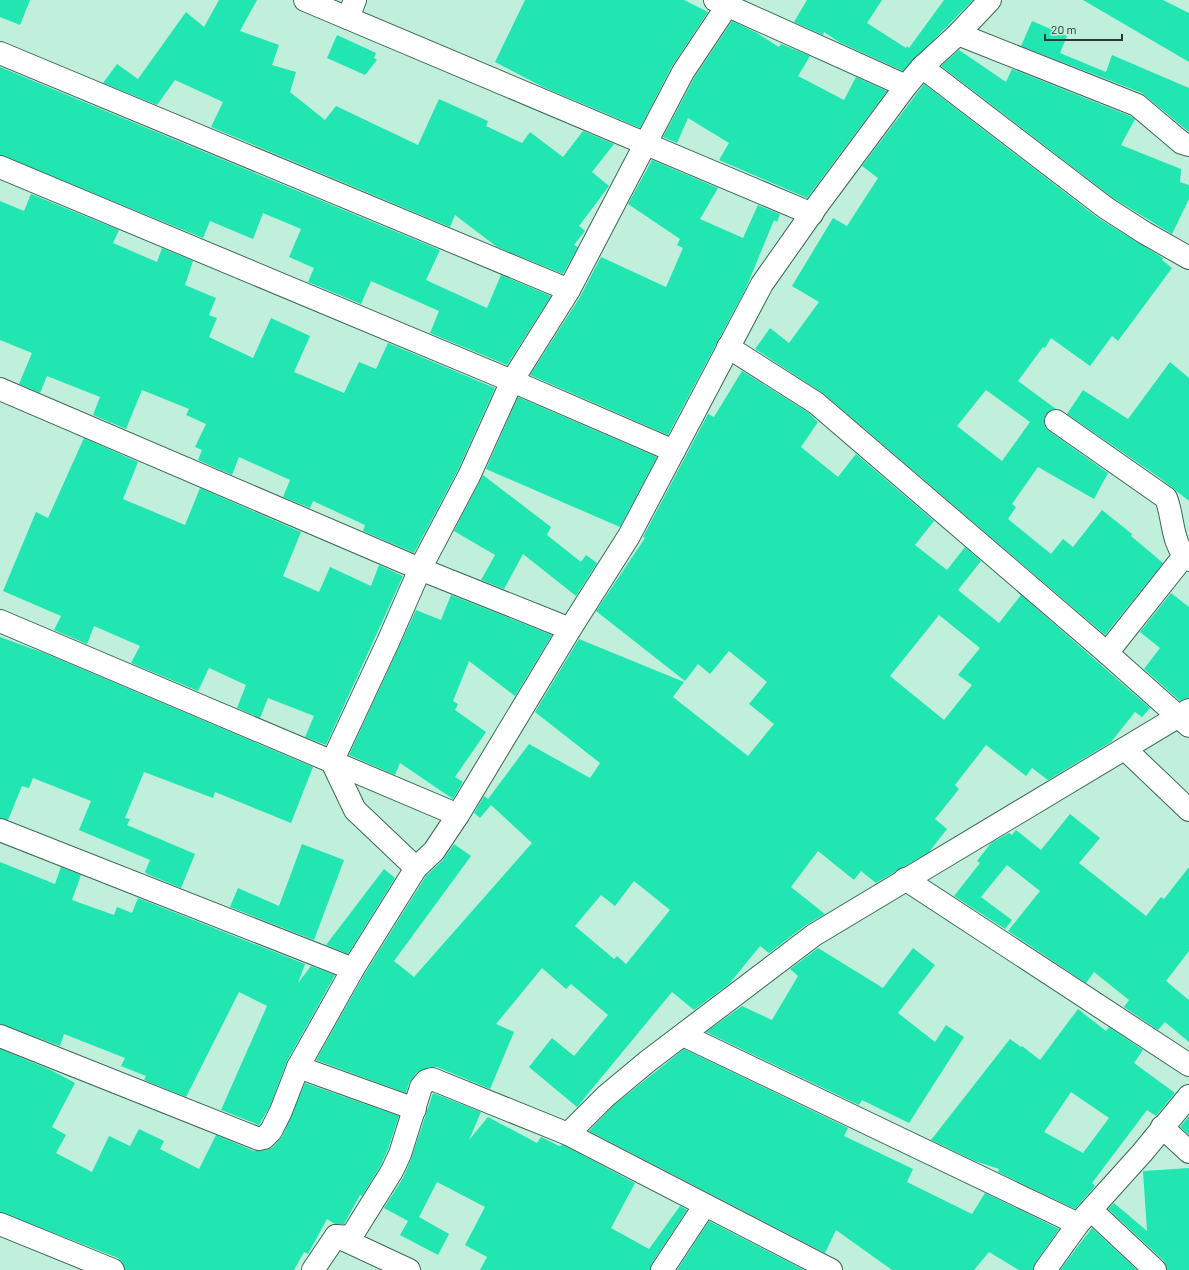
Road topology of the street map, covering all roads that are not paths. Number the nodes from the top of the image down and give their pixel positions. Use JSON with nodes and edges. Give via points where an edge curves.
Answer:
{"nodes":[{"id":1,"x":305,"y":0,"type":"edge"},
{"id":2,"x":990,"y":0,"type":"edge"},
{"id":3,"x":725,"y":2,"type":"edge"},
{"id":4,"x":352,"y":9,"type":"edge"},
{"id":5,"x":958,"y":34,"type":"junction"},
{"id":6,"x":0,"y":53,"type":"edge"},
{"id":7,"x":922,"y":67,"type":"junction"},
{"id":8,"x":906,"y":86,"type":"junction"},
{"id":9,"x":645,"y":145,"type":"junction"},
{"id":10,"x":1189,"y":145,"type":"edge"},
{"id":11,"x":0,"y":167,"type":"edge"},
{"id":12,"x":812,"y":214,"type":"junction"},
{"id":13,"x":1189,"y":258,"type":"edge"},
{"id":14,"x":570,"y":290,"type":"junction"},
{"id":15,"x":728,"y":347,"type":"junction"},
{"id":16,"x":512,"y":381,"type":"junction"},
{"id":17,"x":0,"y":389,"type":"edge"},
{"id":18,"x":1056,"y":421,"type":"dead end"},
{"id":19,"x":674,"y":451,"type":"junction"},
{"id":20,"x":1187,"y":558,"type":"edge"},
{"id":21,"x":420,"y":569,"type":"junction"},
{"id":22,"x":0,"y":621,"type":"edge"},
{"id":23,"x":570,"y":629,"type":"junction"},
{"id":24,"x":1107,"y":653,"type":"junction"},
{"id":25,"x":1186,"y":718,"type":"edge"},
{"id":26,"x":1126,"y":749,"type":"junction"},
{"id":27,"x":332,"y":762,"type":"junction"},
{"id":28,"x":1189,"y":810,"type":"edge"},
{"id":29,"x":458,"y":814,"type":"junction"},
{"id":30,"x":0,"y":830,"type":"edge"},
{"id":31,"x":416,"y":868,"type":"junction"},
{"id":32,"x":905,"y":879,"type":"junction"},
{"id":33,"x":353,"y":969,"type":"junction"},
{"id":34,"x":683,"y":1035,"type":"junction"},
{"id":35,"x":0,"y":1036,"type":"edge"},
{"id":36,"x":1189,"y":1065,"type":"edge"},
{"id":37,"x":298,"y":1067,"type":"junction"},
{"id":38,"x":1189,"y":1096,"type":"edge"},
{"id":39,"x":415,"y":1110,"type":"junction"},
{"id":40,"x":1162,"y":1127,"type":"junction"},
{"id":41,"x":568,"y":1134,"type":"junction"},
{"id":42,"x":1189,"y":1152,"type":"edge"},
{"id":43,"x":705,"y":1205,"type":"junction"},
{"id":44,"x":1084,"y":1217,"type":"junction"},
{"id":45,"x":0,"y":1224,"type":"edge"},
{"id":46,"x":336,"y":1236,"type":"junction"},
{"id":47,"x":113,"y":1270,"type":"edge"},
{"id":48,"x":313,"y":1270,"type":"edge"},
{"id":49,"x":409,"y":1270,"type":"edge"},
{"id":50,"x":662,"y":1270,"type":"edge"},
{"id":51,"x":831,"y":1270,"type":"edge"},
{"id":52,"x":1045,"y":1270,"type":"edge"},
{"id":53,"x":1155,"y":1270,"type":"edge"}],
"edges":[{"from":1,"to":4,"type":"street"},
{"from":2,"to":5,"type":"street"},
{"from":3,"to":8,"type":"street"},
{"from":3,"to":9,"type":"street","via":[[683,72]]},
{"from":4,"to":9,"type":"street"},
{"from":5,"to":7,"type":"street"},
{"from":5,"to":10,"type":"street","via":[[1137,105],[1182,143]]},
{"from":6,"to":14,"type":"street"},
{"from":7,"to":8,"type":"street"},
{"from":7,"to":13,"type":"street","via":[[1106,208]]},
{"from":8,"to":12,"type":"street"},
{"from":9,"to":12,"type":"street"},
{"from":9,"to":14,"type":"street"},
{"from":11,"to":16,"type":"street"},
{"from":12,"to":15,"type":"street","via":[[762,284]]},
{"from":14,"to":16,"type":"street"},
{"from":15,"to":19,"type":"street"},
{"from":15,"to":24,"type":"street","via":[[816,403]]},
{"from":16,"to":19,"type":"street"},
{"from":16,"to":21,"type":"street","via":[[469,476]]},
{"from":17,"to":21,"type":"street"},
{"from":18,"to":20,"type":"street","via":[[1166,498],[1170,507],[1174,536]]},
{"from":19,"to":23,"type":"street","via":[[629,536]]},
{"from":20,"to":24,"type":"street"},
{"from":21,"to":23,"type":"street"},
{"from":21,"to":27,"type":"street"},
{"from":22,"to":27,"type":"street"},
{"from":23,"to":29,"type":"street"},
{"from":24,"to":25,"type":"street"},
{"from":25,"to":26,"type":"street"},
{"from":26,"to":28,"type":"street"},
{"from":26,"to":32,"type":"street"},
{"from":27,"to":29,"type":"street"},
{"from":27,"to":31,"type":"street","via":[[355,810]]},
{"from":29,"to":31,"type":"street","via":[[434,851]]},
{"from":30,"to":33,"type":"street"},
{"from":31,"to":33,"type":"street"},
{"from":32,"to":34,"type":"street","via":[[814,935]]},
{"from":32,"to":36,"type":"street"},
{"from":33,"to":37,"type":"street"},
{"from":34,"to":41,"type":"street","via":[[606,1096]]},
{"from":34,"to":44,"type":"street"},
{"from":35,"to":37,"type":"street","via":[[259,1139],[271,1131]]},
{"from":37,"to":39,"type":"street"},
{"from":38,"to":40,"type":"street"},
{"from":39,"to":41,"type":"street","via":[[421,1087],[432,1079]]},
{"from":39,"to":46,"type":"street","via":[[392,1171],[351,1237]]},
{"from":40,"to":42,"type":"street"},
{"from":40,"to":44,"type":"street"},
{"from":41,"to":43,"type":"street"},
{"from":43,"to":50,"type":"street"},
{"from":43,"to":51,"type":"street"},
{"from":44,"to":52,"type":"street"},
{"from":44,"to":53,"type":"street"},
{"from":45,"to":47,"type":"street"},
{"from":46,"to":48,"type":"street"},
{"from":46,"to":49,"type":"street"}]}
